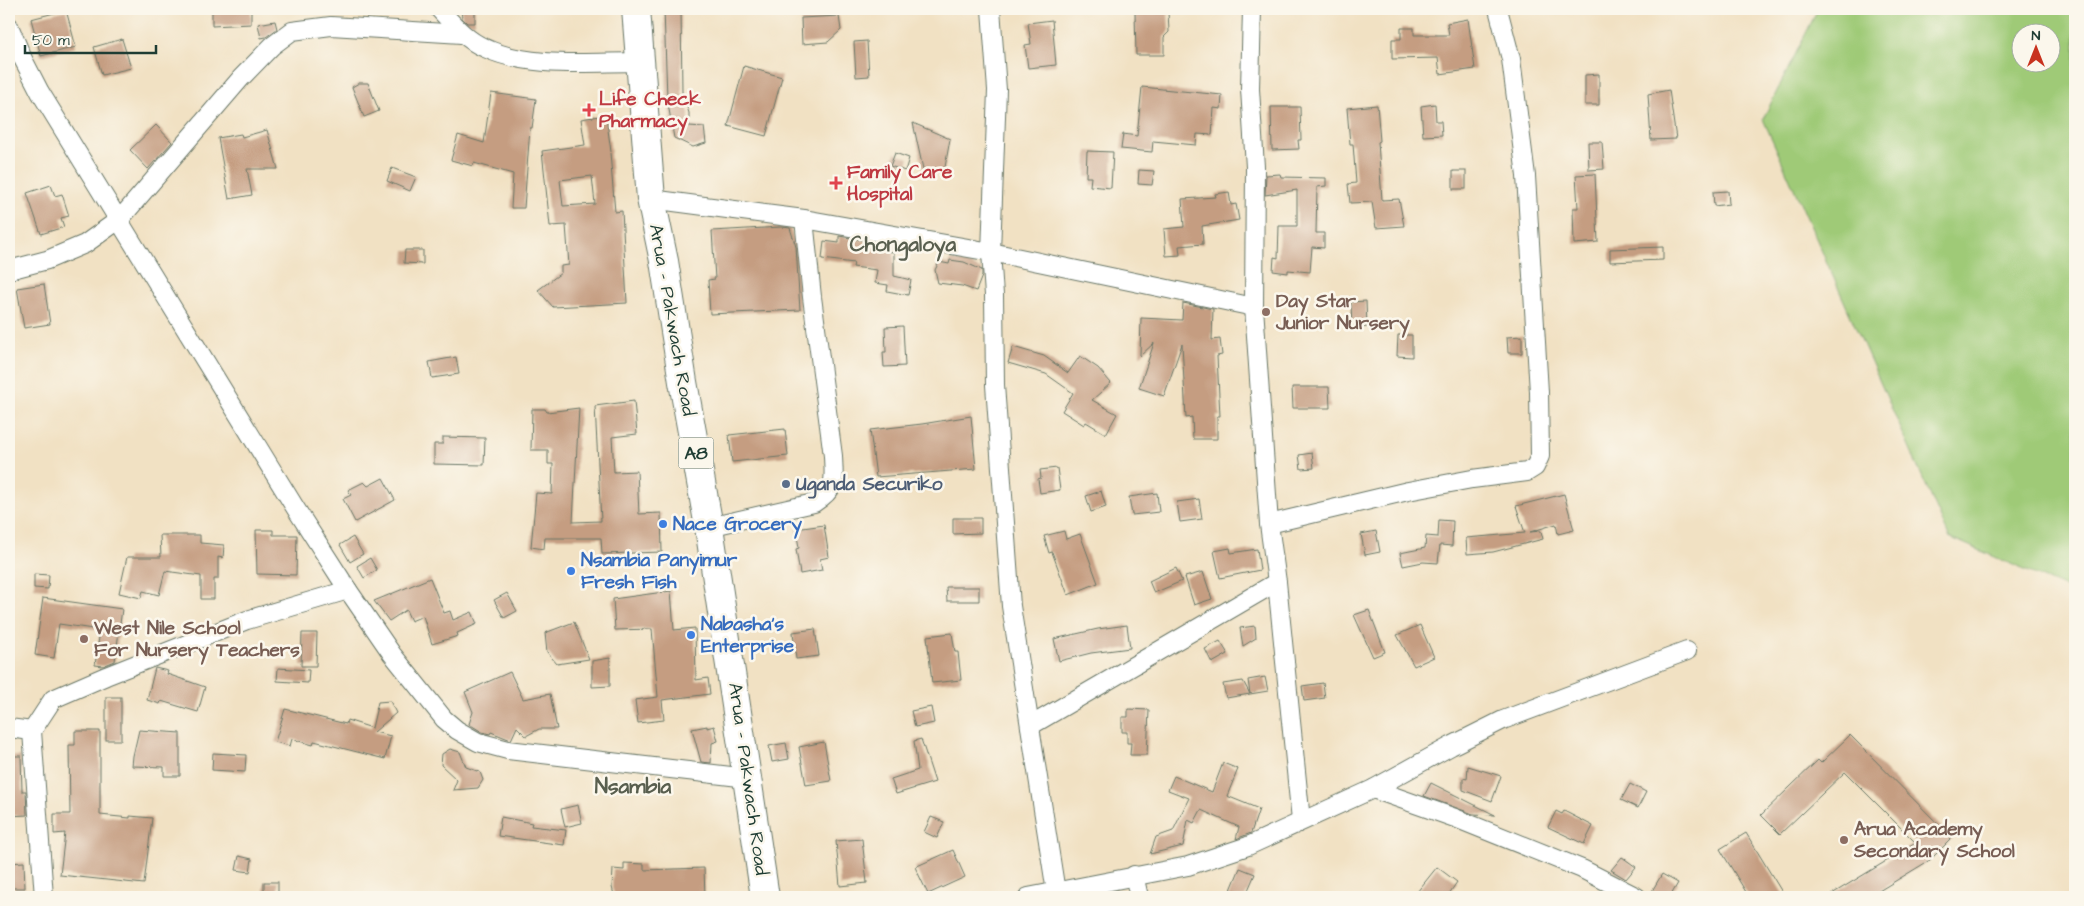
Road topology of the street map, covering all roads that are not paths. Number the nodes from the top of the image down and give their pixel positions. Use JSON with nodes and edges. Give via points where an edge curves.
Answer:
{"nodes":[{"id":1,"x":439,"y":9,"type":"edge"},
{"id":2,"x":636,"y":9,"type":"edge"},
{"id":3,"x":991,"y":9,"type":"edge"},
{"id":4,"x":1252,"y":9,"type":"edge"},
{"id":5,"x":1498,"y":9,"type":"edge"},
{"id":6,"x":9,"y":26,"type":"edge"},
{"id":7,"x":462,"y":34,"type":"junction"},
{"id":8,"x":639,"y":62,"type":"junction"},
{"id":9,"x":651,"y":199,"type":"junction"},
{"id":10,"x":120,"y":219,"type":"junction"},
{"id":11,"x":804,"y":219,"type":"junction"},
{"id":12,"x":991,"y":252,"type":"junction"},
{"id":13,"x":9,"y":270,"type":"edge"},
{"id":14,"x":1254,"y":307,"type":"junction"},
{"id":15,"x":1269,"y":524,"type":"junction"},
{"id":16,"x":709,"y":527,"type":"junction"},
{"id":17,"x":1277,"y":582,"type":"junction"},
{"id":18,"x":348,"y":590,"type":"junction"},
{"id":19,"x":1687,"y":651,"type":"dead end"},
{"id":20,"x":1030,"y":726,"type":"junction"},
{"id":21,"x":9,"y":728,"type":"edge"},
{"id":22,"x":32,"y":731,"type":"junction"},
{"id":23,"x":748,"y":778,"type":"junction"},
{"id":24,"x":1373,"y":789,"type":"junction"},
{"id":25,"x":1301,"y":821,"type":"junction"},
{"id":26,"x":1134,"y":876,"type":"junction"},
{"id":27,"x":1056,"y":892,"type":"junction"},
{"id":28,"x":44,"y":897,"type":"edge"},
{"id":29,"x":765,"y":897,"type":"edge"},
{"id":30,"x":1028,"y":897,"type":"edge"},
{"id":31,"x":1139,"y":897,"type":"edge"},
{"id":32,"x":1637,"y":897,"type":"edge"}],
"edges":[{"from":1,"to":7,"type":"street"},
{"from":2,"to":8,"type":"main road","name":"Arua - Pakwach Road","number":"A8"},
{"from":3,"to":12,"type":"street","via":[[997,90]]},
{"from":4,"to":14,"type":"street","via":[[1250,88],[1254,168]]},
{"from":5,"to":15,"type":"street","via":[[1511,60],[1526,176],[1540,456],[1535,467],[1527,472],[1408,491]]},
{"from":6,"to":10,"type":"street","via":[[40,92]]},
{"from":7,"to":8,"type":"street","via":[[483,48],[535,62]]},
{"from":7,"to":10,"type":"street","via":[[331,26],[292,31],[272,46],[241,78]]},
{"from":8,"to":9,"type":"main road","name":"Arua - Pakwach Road","number":"A8"},
{"from":9,"to":11,"type":"street"},
{"from":9,"to":16,"type":"main road","name":"Arua - Pakwach Road","number":"A8"},
{"from":10,"to":13,"type":"street","via":[[85,244],[47,260]]},
{"from":10,"to":18,"type":"street"},
{"from":11,"to":12,"type":"street"},
{"from":11,"to":16,"type":"street","via":[[834,456],[834,479],[828,494],[814,503]]},
{"from":12,"to":14,"type":"street"},
{"from":12,"to":20,"type":"street","via":[[994,385],[1012,606]]},
{"from":14,"to":15,"type":"street"},
{"from":15,"to":17,"type":"street"},
{"from":16,"to":23,"type":"main road","name":"Arua - Pakwach Road","number":"A8"},
{"from":17,"to":20,"type":"street"},
{"from":17,"to":25,"type":"street"},
{"from":18,"to":22,"type":"street","via":[[247,620],[63,694],[53,699]]},
{"from":18,"to":23,"type":"street","via":[[392,654],[444,719],[478,742],[517,751]]},
{"from":19,"to":24,"type":"street","via":[[1503,720]]},
{"from":20,"to":27,"type":"street"},
{"from":21,"to":22,"type":"street"},
{"from":22,"to":28,"type":"street"},
{"from":23,"to":29,"type":"main road","name":"Arua - Pakwach Road","number":"A8"},
{"from":24,"to":25,"type":"street"},
{"from":24,"to":32,"type":"street","via":[[1582,869]]},
{"from":25,"to":26,"type":"street","via":[[1248,846],[1188,866]]},
{"from":26,"to":27,"type":"street"},
{"from":26,"to":31,"type":"street"},
{"from":27,"to":30,"type":"street"}]}
